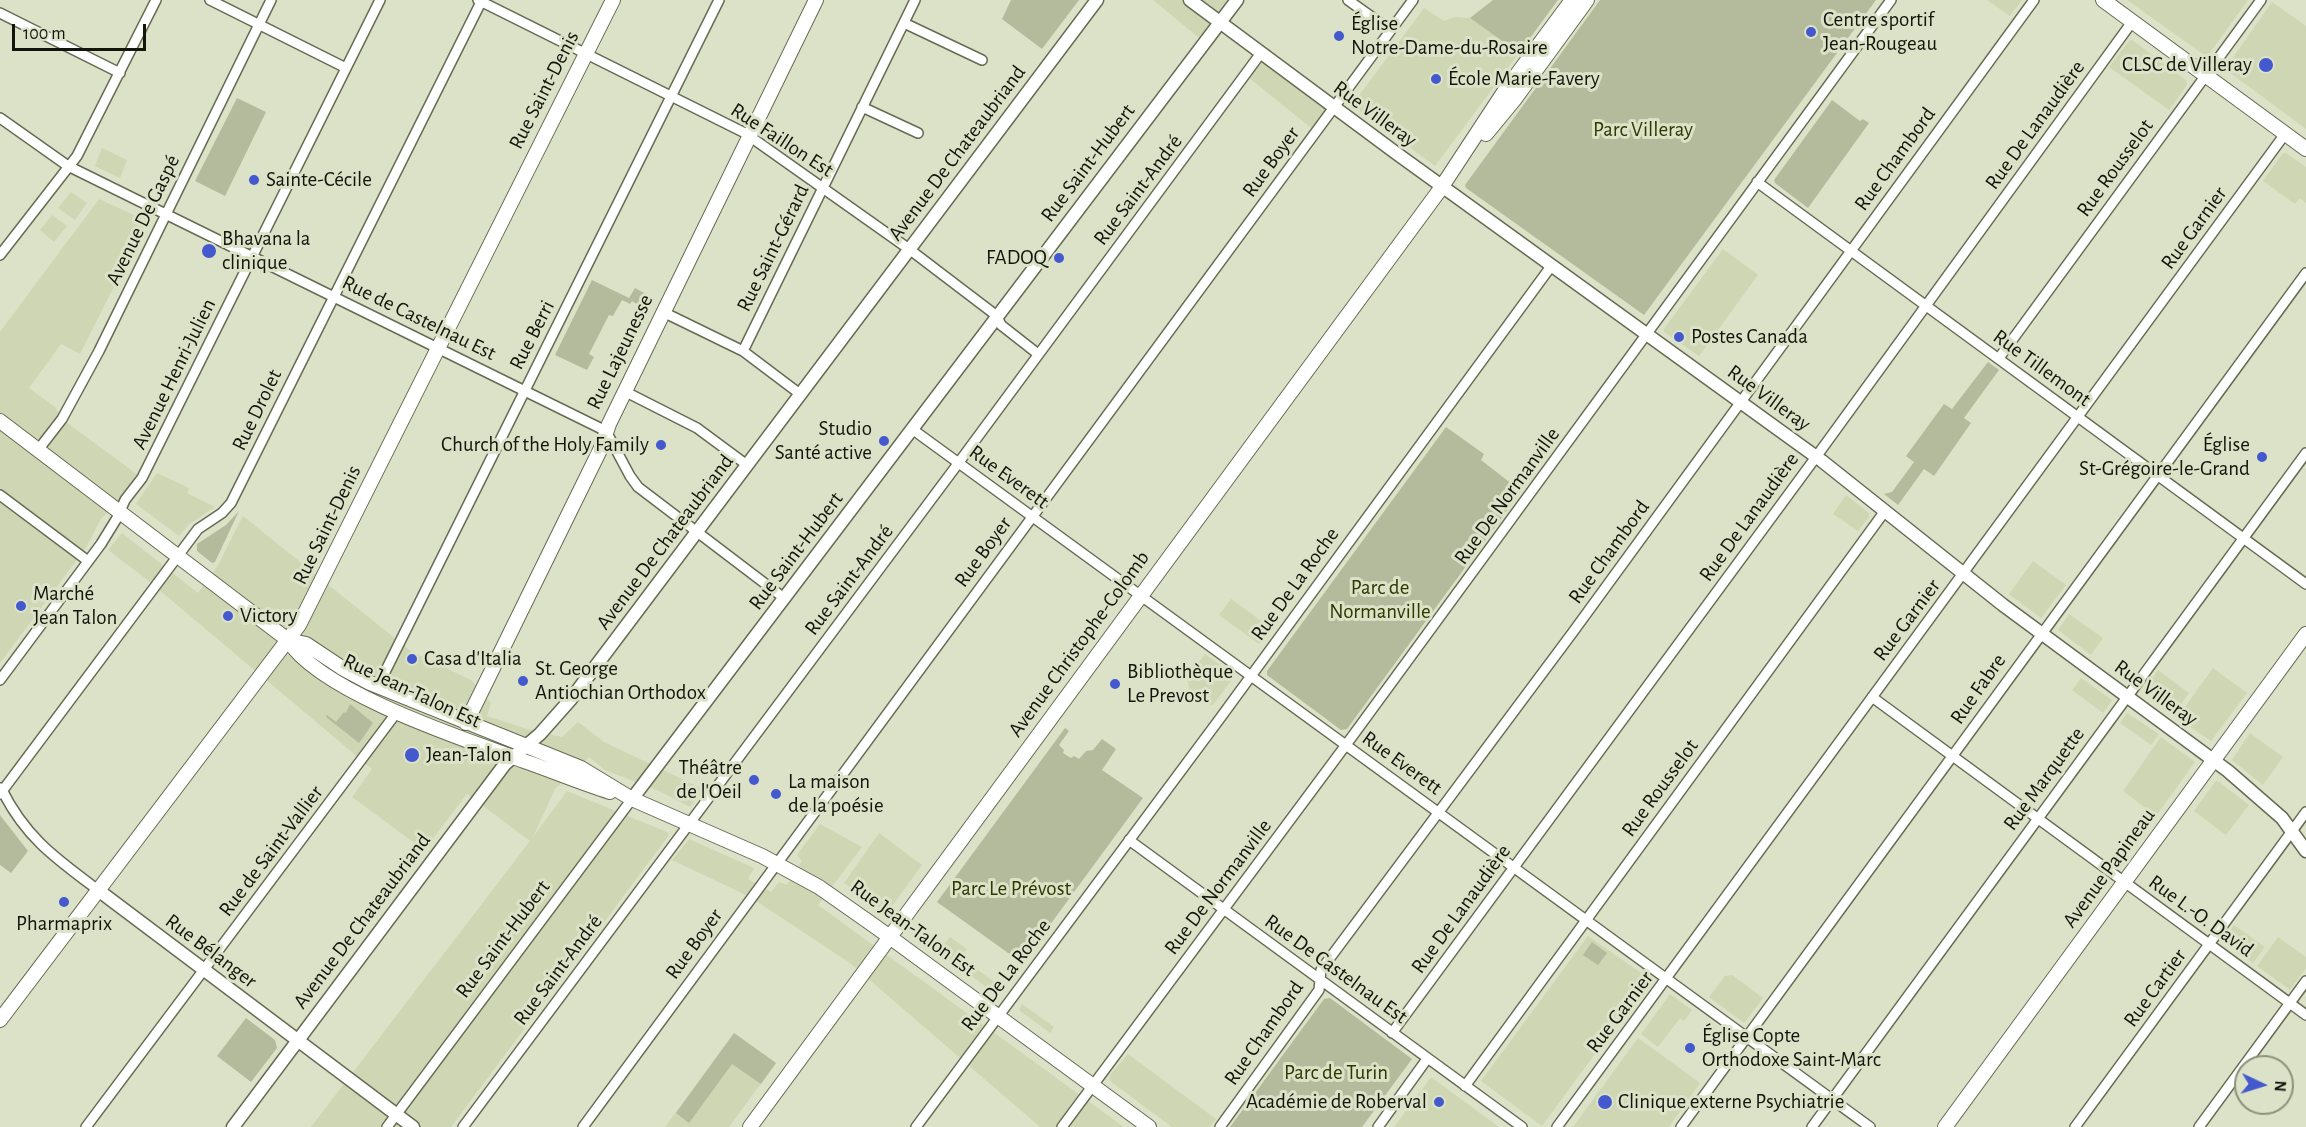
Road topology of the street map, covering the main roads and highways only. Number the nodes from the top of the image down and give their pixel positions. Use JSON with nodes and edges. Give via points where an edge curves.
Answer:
{"nodes":[{"id":1,"x":612,"y":0,"type":"edge"},
{"id":2,"x":816,"y":0,"type":"edge"},
{"id":3,"x":1572,"y":0,"type":"edge"},
{"id":4,"x":1587,"y":0,"type":"edge"},
{"id":5,"x":2103,"y":0,"type":"edge"},
{"id":6,"x":2306,"y":149,"type":"edge"},
{"id":7,"x":1442,"y":186,"type":"junction"},
{"id":8,"x":0,"y":421,"type":"edge"},
{"id":9,"x":2306,"y":634,"type":"edge"},
{"id":10,"x":288,"y":640,"type":"junction"},
{"id":11,"x":466,"y":723,"type":"junction"},
{"id":12,"x":632,"y":799,"type":"junction"},
{"id":13,"x":890,"y":937,"type":"junction"},
{"id":14,"x":0,"y":1020,"type":"edge"},
{"id":15,"x":750,"y":1127,"type":"edge"},
{"id":16,"x":1149,"y":1127,"type":"edge"},
{"id":17,"x":1945,"y":1127,"type":"edge"}],
"edges":[{"from":1,"to":10,"type":"main road","name":"Rue Saint-Denis","via":[[316,594]]},
{"from":2,"to":11,"type":"main road","name":"Rue Lajeunesse"},
{"from":3,"to":7,"type":"main road","name":"Avenue Christophe-Colomb","via":[[1504,92]]},
{"from":4,"to":7,"type":"main road","name":"Avenue Christophe-Colomb","via":[[1514,100]]},
{"from":5,"to":6,"type":"main road"},
{"from":7,"to":13,"type":"main road","name":"Avenue Christophe-Colomb"},
{"from":8,"to":10,"type":"main road","name":"Rue Jean-Talon Est"},
{"from":9,"to":17,"type":"main road","name":"Avenue Papineau"},
{"from":10,"to":11,"type":"main road","name":"Rue Jean-Talon Est","via":[[306,644],[378,686]]},
{"from":10,"to":12,"type":"main road","name":"Rue Jean-Talon Est","via":[[295,651],[343,686],[398,712]]},
{"from":10,"to":14,"type":"main road","name":"Rue Saint-Denis"},
{"from":11,"to":12,"type":"main road","name":"Rue Jean-Talon Est","via":[[580,768]]},
{"from":12,"to":13,"type":"main road","name":"Rue Jean-Talon Est","via":[[776,863],[831,895]]},
{"from":13,"to":15,"type":"main road","name":"Avenue Christophe-Colomb"},
{"from":13,"to":16,"type":"main road","name":"Rue Jean-Talon Est"}]}
